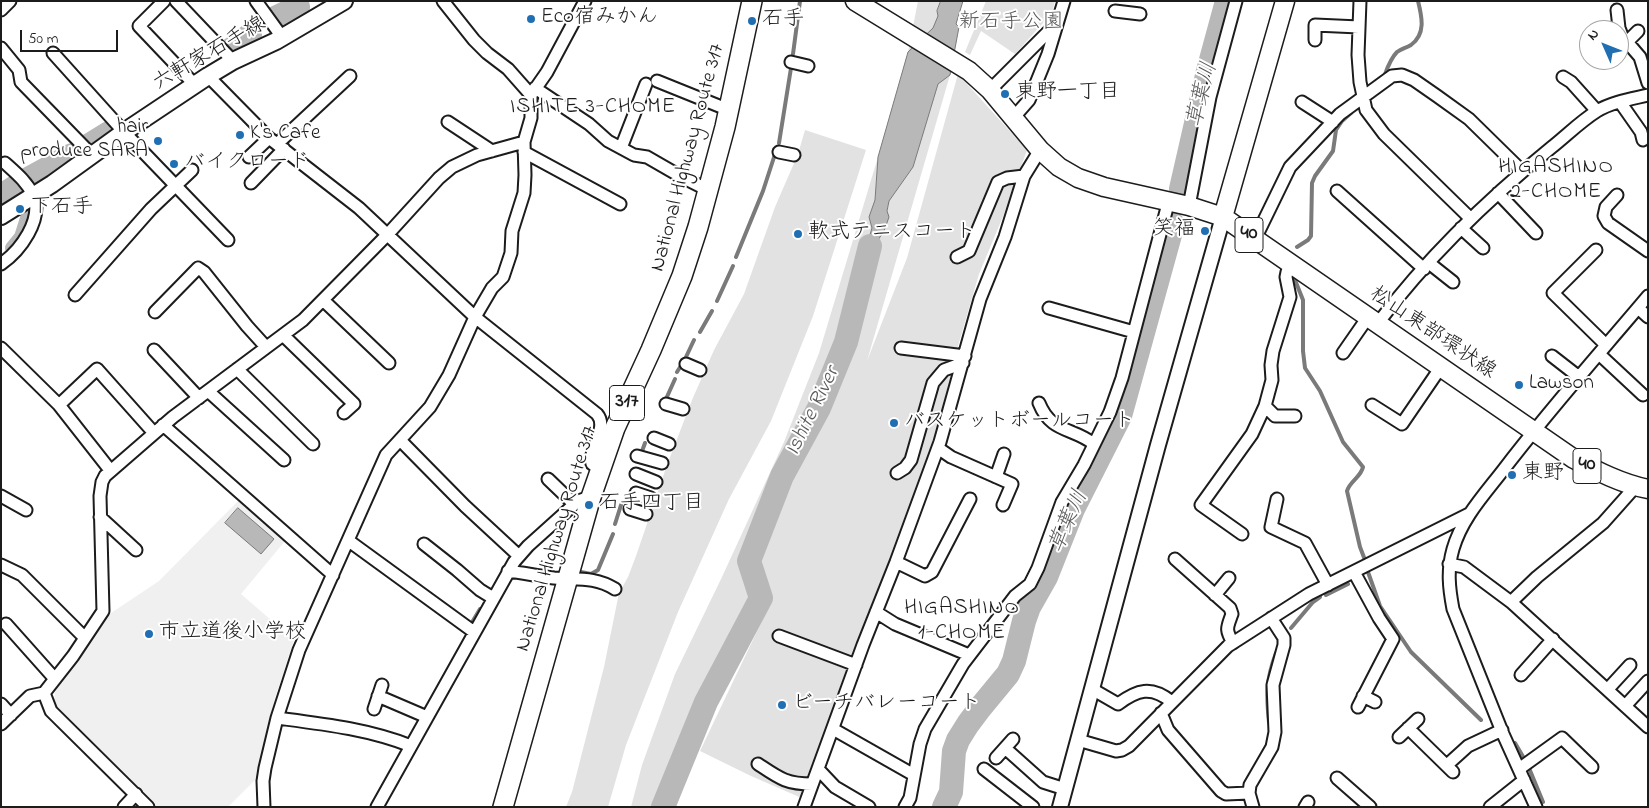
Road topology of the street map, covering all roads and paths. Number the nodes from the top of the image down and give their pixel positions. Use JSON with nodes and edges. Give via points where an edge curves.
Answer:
{"nodes":[{"id":1,"x":10,"y":1,"type":"edge"},
{"id":2,"x":164,"y":1,"type":"edge"},
{"id":3,"x":176,"y":1,"type":"edge"},
{"id":4,"x":256,"y":1,"type":"edge"},
{"id":5,"x":344,"y":1,"type":"edge"},
{"id":6,"x":443,"y":1,"type":"edge"},
{"id":7,"x":585,"y":1,"type":"edge"},
{"id":8,"x":752,"y":1,"type":"edge"},
{"id":9,"x":856,"y":1,"type":"edge"},
{"id":10,"x":1064,"y":1,"type":"edge"},
{"id":11,"x":1236,"y":1,"type":"edge"},
{"id":12,"x":1285,"y":1,"type":"edge"},
{"id":13,"x":1360,"y":1,"type":"edge"},
{"id":14,"x":1128,"y":7,"type":"edge"},
{"id":15,"x":1,"y":10,"type":"edge"},
{"id":16,"x":1617,"y":10,"type":"dead end"},
{"id":17,"x":1115,"y":11,"type":"dead end"},
{"id":18,"x":1140,"y":14,"type":"dead end"},
{"id":19,"x":1618,"y":20,"type":"edge"},
{"id":20,"x":1058,"y":23,"type":"junction"},
{"id":21,"x":1359,"y":27,"type":"junction"},
{"id":22,"x":1638,"y":31,"type":"dead end"},
{"id":23,"x":282,"y":37,"type":"junction"},
{"id":24,"x":1315,"y":40,"type":"dead end"},
{"id":25,"x":1629,"y":40,"type":"edge"},
{"id":26,"x":1629,"y":44,"type":"edge"},
{"id":27,"x":1,"y":48,"type":"edge"},
{"id":28,"x":53,"y":53,"type":"dead end"},
{"id":29,"x":233,"y":61,"type":"junction"},
{"id":30,"x":791,"y":62,"type":"dead end"},
{"id":31,"x":808,"y":66,"type":"dead end"},
{"id":32,"x":350,"y":76,"type":"dead end"},
{"id":33,"x":1563,"y":77,"type":"dead end"},
{"id":34,"x":202,"y":80,"type":"junction"},
{"id":35,"x":1648,"y":83,"type":"edge"},
{"id":36,"x":990,"y":90,"type":"junction"},
{"id":37,"x":533,"y":91,"type":"junction"},
{"id":38,"x":1648,"y":95,"type":"edge"},
{"id":39,"x":1362,"y":98,"type":"junction"},
{"id":40,"x":1302,"y":102,"type":"dead end"},
{"id":41,"x":1620,"y":102,"type":"junction"},
{"id":42,"x":728,"y":110,"type":"junction"},
{"id":43,"x":1597,"y":111,"type":"junction"},
{"id":44,"x":1014,"y":118,"type":"junction"},
{"id":45,"x":448,"y":122,"type":"dead end"},
{"id":46,"x":1333,"y":122,"type":"junction"},
{"id":47,"x":124,"y":132,"type":"junction"},
{"id":48,"x":1643,"y":140,"type":"dead end"},
{"id":49,"x":276,"y":144,"type":"junction"},
{"id":50,"x":524,"y":147,"type":"junction"},
{"id":51,"x":621,"y":148,"type":"junction"},
{"id":52,"x":1040,"y":150,"type":"junction"},
{"id":53,"x":492,"y":151,"type":"junction"},
{"id":54,"x":779,"y":152,"type":"dead end"},
{"id":55,"x":794,"y":155,"type":"dead end"},
{"id":56,"x":92,"y":156,"type":"junction"},
{"id":57,"x":249,"y":157,"type":"dead end"},
{"id":58,"x":5,"y":164,"type":"dead end"},
{"id":59,"x":192,"y":170,"type":"dead end"},
{"id":60,"x":1522,"y":171,"type":"junction"},
{"id":61,"x":1024,"y":176,"type":"junction"},
{"id":62,"x":250,"y":183,"type":"dead end"},
{"id":63,"x":175,"y":185,"type":"junction"},
{"id":64,"x":708,"y":190,"type":"junction"},
{"id":65,"x":1337,"y":191,"type":"dead end"},
{"id":66,"x":1498,"y":193,"type":"junction"},
{"id":67,"x":1617,"y":195,"type":"dead end"},
{"id":68,"x":33,"y":196,"type":"junction"},
{"id":69,"x":1169,"y":200,"type":"junction"},
{"id":70,"x":620,"y":204,"type":"dead end"},
{"id":71,"x":1189,"y":206,"type":"junction"},
{"id":72,"x":1,"y":216,"type":"edge"},
{"id":73,"x":1223,"y":217,"type":"junction"},
{"id":74,"x":1470,"y":218,"type":"junction"},
{"id":75,"x":1462,"y":228,"type":"junction"},
{"id":76,"x":1536,"y":233,"type":"dead end"},
{"id":77,"x":388,"y":234,"type":"junction"},
{"id":78,"x":1255,"y":239,"type":"junction"},
{"id":79,"x":228,"y":240,"type":"dead end"},
{"id":80,"x":1482,"y":248,"type":"dead end"},
{"id":81,"x":1596,"y":250,"type":"dead end"},
{"id":82,"x":1648,"y":251,"type":"edge"},
{"id":83,"x":958,"y":257,"type":"dead end"},
{"id":84,"x":1,"y":264,"type":"edge"},
{"id":85,"x":1291,"y":264,"type":"junction"},
{"id":86,"x":1427,"y":266,"type":"junction"},
{"id":87,"x":1453,"y":282,"type":"dead end"},
{"id":88,"x":75,"y":295,"type":"dead end"},
{"id":89,"x":1648,"y":296,"type":"edge"},
{"id":90,"x":323,"y":300,"type":"junction"},
{"id":91,"x":1638,"y":308,"type":"junction"},
{"id":92,"x":155,"y":312,"type":"dead end"},
{"id":93,"x":1052,"y":314,"type":"dead end"},
{"id":94,"x":475,"y":317,"type":"junction"},
{"id":95,"x":1648,"y":317,"type":"edge"},
{"id":96,"x":1373,"y":320,"type":"junction"},
{"id":97,"x":1134,"y":332,"type":"junction"},
{"id":98,"x":283,"y":336,"type":"junction"},
{"id":99,"x":266,"y":347,"type":"junction"},
{"id":100,"x":1,"y":348,"type":"edge"},
{"id":101,"x":901,"y":348,"type":"dead end"},
{"id":102,"x":1603,"y":349,"type":"junction"},
{"id":103,"x":154,"y":350,"type":"dead end"},
{"id":104,"x":1343,"y":354,"type":"dead end"},
{"id":105,"x":1552,"y":356,"type":"dead end"},
{"id":106,"x":964,"y":360,"type":"junction"},
{"id":107,"x":389,"y":363,"type":"dead end"},
{"id":108,"x":686,"y":364,"type":"dead end"},
{"id":109,"x":1441,"y":367,"type":"junction"},
{"id":110,"x":238,"y":369,"type":"junction"},
{"id":111,"x":700,"y":370,"type":"dead end"},
{"id":112,"x":1579,"y":377,"type":"junction"},
{"id":113,"x":204,"y":394,"type":"junction"},
{"id":114,"x":1642,"y":395,"type":"dead end"},
{"id":115,"x":666,"y":404,"type":"dead end"},
{"id":116,"x":1039,"y":404,"type":"dead end"},
{"id":117,"x":59,"y":405,"type":"junction"},
{"id":118,"x":1372,"y":405,"type":"dead end"},
{"id":119,"x":1266,"y":406,"type":"junction"},
{"id":120,"x":683,"y":409,"type":"dead end"},
{"id":121,"x":344,"y":413,"type":"dead end"},
{"id":122,"x":1295,"y":416,"type":"dead end"},
{"id":123,"x":159,"y":429,"type":"junction"},
{"id":124,"x":1533,"y":430,"type":"junction"},
{"id":125,"x":654,"y":438,"type":"dead end"},
{"id":126,"x":400,"y":440,"type":"junction"},
{"id":127,"x":313,"y":444,"type":"dead end"},
{"id":128,"x":669,"y":444,"type":"dead end"},
{"id":129,"x":1094,"y":444,"type":"junction"},
{"id":130,"x":938,"y":448,"type":"junction"},
{"id":131,"x":1004,"y":454,"type":"dead end"},
{"id":132,"x":637,"y":456,"type":"dead end"},
{"id":133,"x":284,"y":460,"type":"dead end"},
{"id":134,"x":662,"y":463,"type":"dead end"},
{"id":135,"x":601,"y":468,"type":"junction"},
{"id":136,"x":110,"y":470,"type":"junction"},
{"id":137,"x":897,"y":473,"type":"dead end"},
{"id":138,"x":636,"y":474,"type":"dead end"},
{"id":139,"x":996,"y":477,"type":"junction"},
{"id":140,"x":548,"y":479,"type":"dead end"},
{"id":141,"x":656,"y":482,"type":"dead end"},
{"id":142,"x":1642,"y":488,"type":"edge"},
{"id":143,"x":636,"y":493,"type":"dead end"},
{"id":144,"x":1,"y":496,"type":"edge"},
{"id":145,"x":651,"y":498,"type":"dead end"},
{"id":146,"x":970,"y":499,"type":"dead end"},
{"id":147,"x":1277,"y":499,"type":"dead end"},
{"id":148,"x":582,"y":502,"type":"junction"},
{"id":149,"x":1003,"y":505,"type":"dead end"},
{"id":150,"x":630,"y":509,"type":"dead end"},
{"id":151,"x":26,"y":510,"type":"dead end"},
{"id":152,"x":646,"y":514,"type":"dead end"},
{"id":153,"x":1469,"y":514,"type":"junction"},
{"id":154,"x":100,"y":518,"type":"junction"},
{"id":155,"x":1242,"y":534,"type":"dead end"},
{"id":156,"x":348,"y":541,"type":"junction"},
{"id":157,"x":424,"y":544,"type":"dead end"},
{"id":158,"x":136,"y":550,"type":"dead end"},
{"id":159,"x":519,"y":556,"type":"junction"},
{"id":160,"x":1175,"y":559,"type":"dead end"},
{"id":161,"x":896,"y":562,"type":"junction"},
{"id":162,"x":1449,"y":564,"type":"junction"},
{"id":163,"x":1,"y":565,"type":"edge"},
{"id":164,"x":508,"y":571,"type":"junction"},
{"id":165,"x":1354,"y":572,"type":"junction"},
{"id":166,"x":333,"y":575,"type":"junction"},
{"id":167,"x":568,"y":578,"type":"junction"},
{"id":168,"x":1229,"y":578,"type":"dead end"},
{"id":169,"x":1328,"y":584,"type":"junction"},
{"id":170,"x":615,"y":589,"type":"dead end"},
{"id":171,"x":1215,"y":595,"type":"junction"},
{"id":172,"x":493,"y":598,"type":"junction"},
{"id":173,"x":1511,"y":602,"type":"junction"},
{"id":174,"x":876,"y":612,"type":"junction"},
{"id":175,"x":1270,"y":618,"type":"junction"},
{"id":176,"x":6,"y":624,"type":"dead end"},
{"id":177,"x":23,"y":624,"type":"dead end"},
{"id":178,"x":474,"y":632,"type":"junction"},
{"id":179,"x":14,"y":634,"type":"junction"},
{"id":180,"x":779,"y":636,"type":"dead end"},
{"id":181,"x":85,"y":638,"type":"junction"},
{"id":182,"x":1553,"y":639,"type":"junction"},
{"id":183,"x":1233,"y":643,"type":"junction"},
{"id":184,"x":969,"y":655,"type":"junction"},
{"id":185,"x":856,"y":665,"type":"junction"},
{"id":186,"x":1630,"y":665,"type":"dead end"},
{"id":187,"x":1521,"y":674,"type":"dead end"},
{"id":188,"x":55,"y":679,"type":"junction"},
{"id":189,"x":1648,"y":681,"type":"edge"},
{"id":190,"x":1092,"y":689,"type":"junction"},
{"id":191,"x":1608,"y":689,"type":"junction"},
{"id":192,"x":44,"y":693,"type":"junction"},
{"id":193,"x":1172,"y":702,"type":"junction"},
{"id":194,"x":1375,"y":702,"type":"dead end"},
{"id":195,"x":1,"y":704,"type":"edge"},
{"id":196,"x":1626,"y":705,"type":"junction"},
{"id":197,"x":374,"y":709,"type":"dead end"},
{"id":198,"x":1161,"y":713,"type":"junction"},
{"id":199,"x":11,"y":715,"type":"junction"},
{"id":200,"x":427,"y":717,"type":"junction"},
{"id":201,"x":277,"y":718,"type":"junction"},
{"id":202,"x":1418,"y":719,"type":"dead end"},
{"id":203,"x":1,"y":724,"type":"edge"},
{"id":204,"x":1648,"y":726,"type":"edge"},
{"id":205,"x":1408,"y":728,"type":"junction"},
{"id":206,"x":833,"y":729,"type":"junction"},
{"id":207,"x":1502,"y":730,"type":"junction"},
{"id":208,"x":1399,"y":737,"type":"dead end"},
{"id":209,"x":1013,"y":739,"type":"dead end"},
{"id":210,"x":1078,"y":740,"type":"junction"},
{"id":211,"x":411,"y":746,"type":"junction"},
{"id":212,"x":1005,"y":748,"type":"junction"},
{"id":213,"x":996,"y":758,"type":"dead end"},
{"id":214,"x":1213,"y":762,"type":"dead end"},
{"id":215,"x":758,"y":764,"type":"dead end"},
{"id":216,"x":1519,"y":768,"type":"junction"},
{"id":217,"x":1592,"y":768,"type":"dead end"},
{"id":218,"x":818,"y":769,"type":"junction"},
{"id":219,"x":984,"y":769,"type":"dead end"},
{"id":220,"x":1203,"y":770,"type":"junction"},
{"id":221,"x":914,"y":775,"type":"junction"},
{"id":222,"x":1355,"y":777,"type":"dead end"},
{"id":223,"x":1524,"y":780,"type":"junction"},
{"id":224,"x":812,"y":784,"type":"junction"},
{"id":225,"x":1065,"y":789,"type":"junction"},
{"id":226,"x":1249,"y":793,"type":"junction"},
{"id":227,"x":136,"y":794,"type":"junction"},
{"id":228,"x":124,"y":807,"type":"edge"},
{"id":229,"x":148,"y":807,"type":"edge"},
{"id":230,"x":264,"y":807,"type":"edge"},
{"id":231,"x":377,"y":807,"type":"edge"},
{"id":232,"x":503,"y":807,"type":"edge"},
{"id":233,"x":804,"y":807,"type":"edge"},
{"id":234,"x":869,"y":807,"type":"edge"},
{"id":235,"x":905,"y":807,"type":"edge"},
{"id":236,"x":1033,"y":807,"type":"edge"},
{"id":237,"x":1060,"y":807,"type":"edge"},
{"id":238,"x":1253,"y":807,"type":"edge"},
{"id":239,"x":1370,"y":807,"type":"edge"},
{"id":240,"x":1490,"y":807,"type":"edge"},
{"id":241,"x":1536,"y":807,"type":"edge"}],
"edges":[{"from":1,"to":15,"type":"street"},
{"from":2,"to":34,"type":"street","via":[[139,26]]},
{"from":3,"to":29,"type":"street"},
{"from":4,"to":23,"type":"street"},
{"from":5,"to":23,"type":"main road","name":"六軒家石手線"},
{"from":6,"to":37,"type":"street","via":[[474,40]]},
{"from":7,"to":37,"type":"street"},
{"from":8,"to":42,"type":"highway","name":"National Highway Route 317","number":"317"},
{"from":9,"to":36,"type":"main road","name":"松山東部環状線","number":"40","via":[[962,66]]},
{"from":10,"to":20,"type":"street"},
{"from":11,"to":71,"type":"street","via":[[1210,97]]},
{"from":12,"to":73,"type":"main road","number":"40"},
{"from":13,"to":21,"type":"street"},
{"from":14,"to":17,"type":"street"},
{"from":14,"to":18,"type":"street"},
{"from":16,"to":19,"type":"street"},
{"from":20,"to":36,"type":"street"},
{"from":20,"to":44,"type":"street","via":[[1029,100]]},
{"from":21,"to":24,"type":"street","via":[[1315,25]]},
{"from":21,"to":39,"type":"street"},
{"from":22,"to":25,"type":"street"},
{"from":23,"to":29,"type":"main road","name":"六軒家石手線"},
{"from":26,"to":35,"type":"street","via":[[1640,57]]},
{"from":27,"to":56,"type":"street","via":[[19,70],[21,82]]},
{"from":28,"to":47,"type":"street"},
{"from":29,"to":34,"type":"main road","name":"六軒家石手線"},
{"from":30,"to":31,"type":"street"},
{"from":32,"to":49,"type":"street"},
{"from":33,"to":43,"type":"street"},
{"from":34,"to":47,"type":"main road","name":"六軒家石手線"},
{"from":34,"to":49,"type":"street"},
{"from":36,"to":44,"type":"main road","name":"松山東部環状線","number":"40"},
{"from":37,"to":50,"type":"street"},
{"from":37,"to":51,"type":"street","via":[[589,124]]},
{"from":38,"to":41,"type":"street"},
{"from":39,"to":46,"type":"street"},
{"from":39,"to":60,"type":"street","via":[[1392,76],[1402,75],[1414,80],[1469,119]]},
{"from":39,"to":74,"type":"street","via":[[1366,110],[1384,134]]},
{"from":40,"to":46,"type":"street"},
{"from":41,"to":43,"type":"street"},
{"from":41,"to":48,"type":"street"},
{"from":42,"to":51,"type":"street","via":[[652,83]]},
{"from":42,"to":64,"type":"highway","name":"National Highway Route 317","number":"317"},
{"from":43,"to":60,"type":"street"},
{"from":44,"to":52,"type":"main road","name":"松山東部環状線","number":"40"},
{"from":45,"to":53,"type":"street"},
{"from":46,"to":78,"type":"street","via":[[1290,167]]},
{"from":47,"to":56,"type":"main road","name":"六軒家石手線"},
{"from":47,"to":63,"type":"street"},
{"from":49,"to":57,"type":"street"},
{"from":49,"to":62,"type":"street"},
{"from":49,"to":77,"type":"street"},
{"from":50,"to":53,"type":"street"},
{"from":50,"to":70,"type":"street"},
{"from":50,"to":94,"type":"street","via":[[524,193],[512,231],[511,253],[503,276]]},
{"from":51,"to":64,"type":"street","via":[[634,155],[648,157]]},
{"from":52,"to":61,"type":"street"},
{"from":52,"to":69,"type":"main road","name":"松山東部環状線","number":"40","via":[[1078,178],[1104,187]]},
{"from":53,"to":77,"type":"street","via":[[452,167]]},
{"from":54,"to":55,"type":"street"},
{"from":56,"to":68,"type":"main road","name":"六軒家石手線"},
{"from":58,"to":68,"type":"street","via":[[22,178]]},
{"from":59,"to":63,"type":"street"},
{"from":60,"to":66,"type":"street"},
{"from":61,"to":83,"type":"street","via":[[998,182],[969,251]]},
{"from":61,"to":106,"type":"street","via":[[1005,237],[980,299]]},
{"from":63,"to":79,"type":"street"},
{"from":63,"to":88,"type":"street"},
{"from":64,"to":135,"type":"highway","name":"National Highway Route 317","number":"317","via":[[682,276],[615,428]]},
{"from":65,"to":86,"type":"street"},
{"from":66,"to":74,"type":"street"},
{"from":66,"to":76,"type":"street"},
{"from":67,"to":82,"type":"street","via":[[1606,207],[1604,216],[1608,223]]},
{"from":68,"to":72,"type":"main road","name":"六軒家石手線"},
{"from":68,"to":84,"type":"street","via":[[36,207],[26,238],[21,247]]},
{"from":69,"to":71,"type":"main road","name":"松山東部環状線","number":"40"},
{"from":69,"to":97,"type":"street"},
{"from":71,"to":73,"type":"main road","name":"松山東部環状線","number":"40"},
{"from":73,"to":78,"type":"main road","name":"松山東部環状線","number":"40"},
{"from":73,"to":190,"type":"street"},
{"from":74,"to":75,"type":"street"},
{"from":75,"to":80,"type":"street"},
{"from":75,"to":86,"type":"street"},
{"from":77,"to":90,"type":"street"},
{"from":77,"to":94,"type":"street"},
{"from":78,"to":85,"type":"main road","name":"松山東部環状線","number":"40"},
{"from":81,"to":102,"type":"street","via":[[1553,293]]},
{"from":85,"to":96,"type":"main road","name":"松山東部環状線","number":"40"},
{"from":85,"to":119,"type":"street","via":[[1287,272],[1290,296],[1273,351],[1272,380]]},
{"from":86,"to":87,"type":"street"},
{"from":86,"to":96,"type":"street"},
{"from":89,"to":91,"type":"street"},
{"from":90,"to":98,"type":"street"},
{"from":90,"to":107,"type":"street"},
{"from":91,"to":95,"type":"street"},
{"from":91,"to":102,"type":"street"},
{"from":92,"to":99,"type":"street","via":[[198,268]]},
{"from":93,"to":97,"type":"street"},
{"from":94,"to":126,"type":"street","via":[[449,375],[430,407]]},
{"from":94,"to":135,"type":"street","via":[[601,418],[602,426],[591,458],[592,464]]},
{"from":96,"to":104,"type":"street"},
{"from":96,"to":109,"type":"main road","name":"松山東部環状線","number":"40"},
{"from":97,"to":129,"type":"street","via":[[1110,412]]},
{"from":98,"to":99,"type":"street"},
{"from":98,"to":121,"type":"street","via":[[329,388],[354,404]]},
{"from":99,"to":110,"type":"street"},
{"from":100,"to":117,"type":"street"},
{"from":101,"to":106,"type":"street"},
{"from":102,"to":112,"type":"street"},
{"from":102,"to":114,"type":"street"},
{"from":103,"to":113,"type":"street"},
{"from":105,"to":112,"type":"street"},
{"from":106,"to":130,"type":"street"},
{"from":106,"to":137,"type":"street","via":[[944,370],[933,383],[911,460]]},
{"from":108,"to":111,"type":"street"},
{"from":109,"to":118,"type":"street","via":[[1402,424]]},
{"from":109,"to":124,"type":"main road","name":"松山東部環状線","number":"40"},
{"from":110,"to":113,"type":"street"},
{"from":110,"to":127,"type":"street"},
{"from":112,"to":124,"type":"street"},
{"from":113,"to":123,"type":"street"},
{"from":113,"to":133,"type":"street","via":[[269,454]]},
{"from":115,"to":120,"type":"street"},
{"from":116,"to":129,"type":"street","via":[[1053,424],[1084,436]]},
{"from":117,"to":123,"type":"street","via":[[97,369]]},
{"from":117,"to":136,"type":"street"},
{"from":119,"to":122,"type":"street","via":[[1275,416]]},
{"from":119,"to":155,"type":"street","via":[[1252,434],[1201,505]]},
{"from":123,"to":136,"type":"street"},
{"from":123,"to":166,"type":"street"},
{"from":124,"to":142,"type":"main road","name":"松山東部環状線","number":"40","via":[[1587,466]]},
{"from":124,"to":153,"type":"street"},
{"from":125,"to":128,"type":"street"},
{"from":126,"to":156,"type":"street","via":[[386,455]]},
{"from":126,"to":159,"type":"street"},
{"from":129,"to":184,"type":"street","via":[[1062,502],[1030,584],[1015,596]]},
{"from":130,"to":139,"type":"street","via":[[951,458]]},
{"from":130,"to":161,"type":"street"},
{"from":131,"to":139,"type":"street"},
{"from":132,"to":134,"type":"street"},
{"from":135,"to":148,"type":"highway","name":"National Highway Route 317","number":"317"},
{"from":136,"to":154,"type":"street","via":[[102,482]]},
{"from":138,"to":141,"type":"street"},
{"from":139,"to":149,"type":"street","via":[[1012,484]]},
{"from":140,"to":148,"type":"street"},
{"from":142,"to":173,"type":"street"},
{"from":143,"to":145,"type":"street"},
{"from":144,"to":151,"type":"street"},
{"from":146,"to":161,"type":"street","via":[[929,576]]},
{"from":147,"to":169,"type":"street","via":[[1271,527],[1305,543]]},
{"from":148,"to":159,"type":"street"},
{"from":148,"to":167,"type":"highway","name":"National Highway Route 317","number":"317"},
{"from":150,"to":152,"type":"street"},
{"from":153,"to":162,"type":"street"},
{"from":153,"to":165,"type":"street"},
{"from":154,"to":158,"type":"street"},
{"from":154,"to":181,"type":"street","via":[[103,611]]},
{"from":156,"to":166,"type":"street"},
{"from":156,"to":178,"type":"street"},
{"from":157,"to":172,"type":"street"},
{"from":159,"to":164,"type":"street"},
{"from":160,"to":171,"type":"street"},
{"from":161,"to":174,"type":"street"},
{"from":162,"to":173,"type":"street","via":[[1464,567]]},
{"from":162,"to":207,"type":"street","via":[[1448,588],[1453,609]]},
{"from":163,"to":181,"type":"street","via":[[22,575]]},
{"from":164,"to":167,"type":"street"},
{"from":164,"to":172,"type":"street"},
{"from":165,"to":169,"type":"street"},
{"from":165,"to":194,"type":"street","via":[[1393,639],[1361,702]]},
{"from":166,"to":201,"type":"street","via":[[298,650]]},
{"from":167,"to":170,"type":"street","via":[[606,583]]},
{"from":167,"to":232,"type":"highway","name":"National Highway Route 317","number":"317"},
{"from":168,"to":171,"type":"street"},
{"from":169,"to":175,"type":"street"},
{"from":171,"to":183,"type":"street","via":[[1230,608],[1232,614],[1227,631]]},
{"from":172,"to":178,"type":"street"},
{"from":173,"to":182,"type":"street"},
{"from":174,"to":184,"type":"street","via":[[895,624]]},
{"from":174,"to":185,"type":"street"},
{"from":175,"to":183,"type":"street"},
{"from":175,"to":226,"type":"street","via":[[1284,638],[1272,685],[1275,732],[1272,747],[1250,785]]},
{"from":176,"to":179,"type":"street"},
{"from":177,"to":179,"type":"street"},
{"from":178,"to":200,"type":"street"},
{"from":179,"to":188,"type":"street"},
{"from":180,"to":185,"type":"street"},
{"from":181,"to":188,"type":"street"},
{"from":182,"to":187,"type":"street"},
{"from":182,"to":191,"type":"street"},
{"from":183,"to":193,"type":"street"},
{"from":184,"to":221,"type":"street","via":[[925,729]]},
{"from":185,"to":206,"type":"street"},
{"from":186,"to":191,"type":"street"},
{"from":188,"to":192,"type":"street"},
{"from":189,"to":196,"type":"street"},
{"from":190,"to":193,"type":"street","via":[[1118,704],[1146,690]]},
{"from":190,"to":210,"type":"street"},
{"from":191,"to":196,"type":"street"},
{"from":192,"to":199,"type":"street","via":[[30,696]]},
{"from":192,"to":227,"type":"street","via":[[51,711]]},
{"from":193,"to":198,"type":"street"},
{"from":195,"to":199,"type":"street"},
{"from":196,"to":204,"type":"street"},
{"from":197,"to":200,"type":"street","via":[[380,690]]},
{"from":198,"to":210,"type":"street","via":[[1122,750]]},
{"from":198,"to":220,"type":"street","via":[[1168,730]]},
{"from":199,"to":203,"type":"street"},
{"from":200,"to":211,"type":"street"},
{"from":201,"to":211,"type":"street","via":[[341,726]]},
{"from":201,"to":230,"type":"street","via":[[263,781]]},
{"from":202,"to":205,"type":"street"},
{"from":205,"to":207,"type":"street","via":[[1450,769],[1468,746]]},
{"from":205,"to":208,"type":"street"},
{"from":206,"to":218,"type":"street"},
{"from":206,"to":221,"type":"street"},
{"from":207,"to":216,"type":"street"},
{"from":209,"to":212,"type":"street"},
{"from":210,"to":225,"type":"street"},
{"from":211,"to":231,"type":"street"},
{"from":212,"to":213,"type":"street"},
{"from":212,"to":225,"type":"street","via":[[1044,782]]},
{"from":214,"to":220,"type":"street"},
{"from":215,"to":224,"type":"street","via":[[783,780]]},
{"from":216,"to":217,"type":"street","via":[[1562,738]]},
{"from":216,"to":223,"type":"street"},
{"from":218,"to":224,"type":"street"},
{"from":218,"to":234,"type":"street","via":[[835,787]]},
{"from":219,"to":236,"type":"street"},
{"from":220,"to":226,"type":"street","via":[[1226,794]]},
{"from":221,"to":235,"type":"street"},
{"from":222,"to":239,"type":"street","via":[[1342,782]]},
{"from":223,"to":240,"type":"street"},
{"from":223,"to":241,"type":"street"},
{"from":224,"to":233,"type":"street"},
{"from":225,"to":237,"type":"street"},
{"from":226,"to":238,"type":"street"},
{"from":227,"to":228,"type":"street"},
{"from":227,"to":229,"type":"street"}]}
